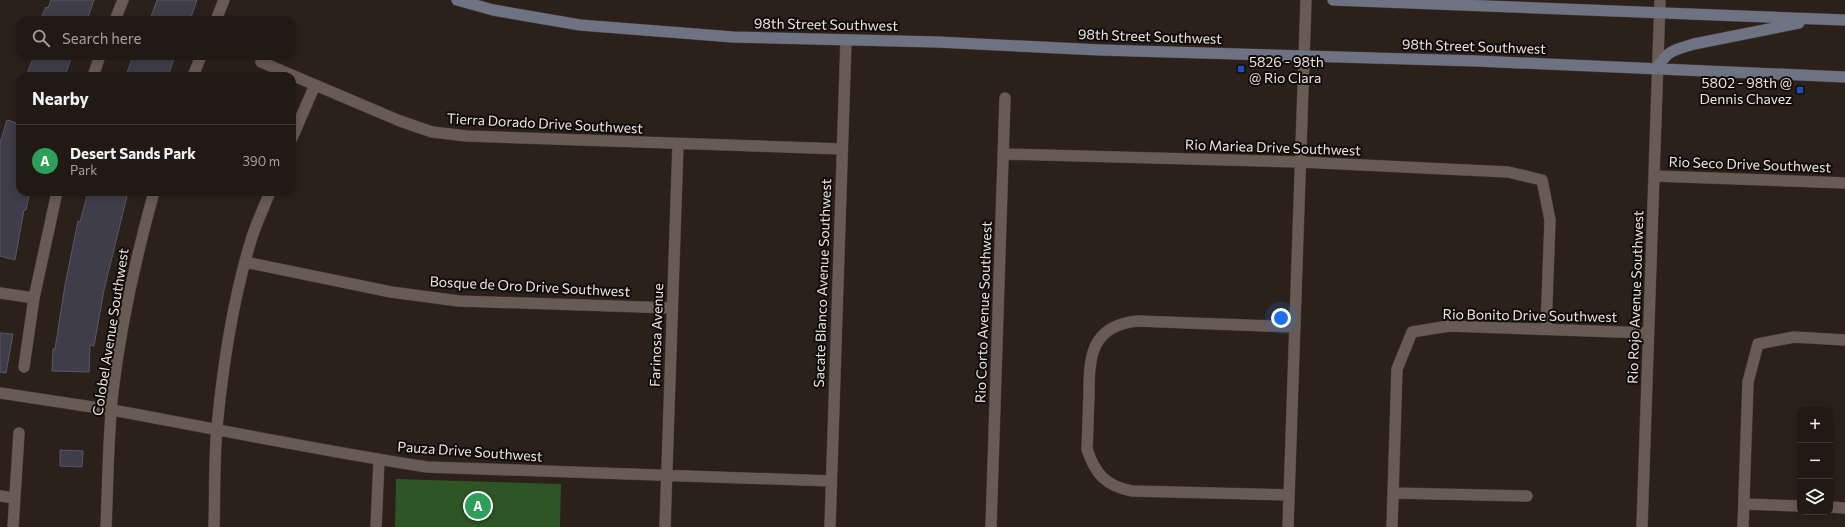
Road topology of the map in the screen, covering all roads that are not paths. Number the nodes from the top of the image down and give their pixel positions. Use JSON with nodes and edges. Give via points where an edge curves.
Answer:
{"nodes":[{"id":1,"x":123,"y":0,"type":"edge"},
{"id":2,"x":224,"y":0,"type":"edge"},
{"id":3,"x":457,"y":0,"type":"edge"},
{"id":4,"x":1306,"y":0,"type":"edge"},
{"id":5,"x":1333,"y":0,"type":"edge"},
{"id":6,"x":1660,"y":0,"type":"edge"},
{"id":7,"x":1659,"y":12,"type":"junction"},
{"id":8,"x":117,"y":16,"type":"edge"},
{"id":9,"x":218,"y":16,"type":"edge"},
{"id":10,"x":1817,"y":19,"type":"junction"},
{"id":11,"x":1845,"y":20,"type":"edge"},
{"id":12,"x":846,"y":40,"type":"junction"},
{"id":13,"x":1303,"y":56,"type":"junction"},
{"id":14,"x":99,"y":60,"type":"edge"},
{"id":15,"x":199,"y":60,"type":"edge"},
{"id":16,"x":261,"y":62,"type":"dead end"},
{"id":17,"x":1657,"y":68,"type":"junction"},
{"id":18,"x":94,"y":72,"type":"edge"},
{"id":19,"x":195,"y":72,"type":"edge"},
{"id":20,"x":284,"y":72,"type":"edge"},
{"id":21,"x":296,"y":77,"type":"edge"},
{"id":22,"x":1845,"y":77,"type":"edge"},
{"id":23,"x":315,"y":85,"type":"junction"},
{"id":24,"x":1005,"y":98,"type":"dead end"},
{"id":25,"x":296,"y":129,"type":"edge"},
{"id":26,"x":678,"y":144,"type":"junction"},
{"id":27,"x":842,"y":149,"type":"junction"},
{"id":28,"x":1003,"y":154,"type":"junction"},
{"id":29,"x":1300,"y":162,"type":"junction"},
{"id":30,"x":1654,"y":176,"type":"junction"},
{"id":31,"x":1845,"y":183,"type":"edge"},
{"id":32,"x":56,"y":196,"type":"edge"},
{"id":33,"x":153,"y":196,"type":"edge"},
{"id":34,"x":268,"y":196,"type":"edge"},
{"id":35,"x":245,"y":262,"type":"junction"},
{"id":36,"x":0,"y":293,"type":"edge"},
{"id":37,"x":34,"y":298,"type":"junction"},
{"id":38,"x":672,"y":308,"type":"junction"},
{"id":39,"x":1295,"y":327,"type":"junction"},
{"id":40,"x":1546,"y":329,"type":"junction"},
{"id":41,"x":1649,"y":333,"type":"junction"},
{"id":42,"x":1845,"y":340,"type":"edge"},
{"id":43,"x":24,"y":367,"type":"dead end"},
{"id":44,"x":0,"y":393,"type":"edge"},
{"id":45,"x":112,"y":410,"type":"junction"},
{"id":46,"x":217,"y":428,"type":"junction"},
{"id":47,"x":19,"y":433,"type":"dead end"},
{"id":48,"x":379,"y":460,"type":"junction"},
{"id":49,"x":666,"y":476,"type":"junction"},
{"id":50,"x":831,"y":481,"type":"junction"},
{"id":51,"x":1393,"y":493,"type":"junction"},
{"id":52,"x":1290,"y":495,"type":"junction"},
{"id":53,"x":0,"y":496,"type":"edge"},
{"id":54,"x":1527,"y":496,"type":"dead end"},
{"id":55,"x":14,"y":498,"type":"junction"},
{"id":56,"x":1744,"y":504,"type":"junction"},
{"id":57,"x":1797,"y":506,"type":"edge"},
{"id":58,"x":1833,"y":507,"type":"edge"},
{"id":59,"x":1845,"y":508,"type":"edge"},
{"id":60,"x":13,"y":527,"type":"edge"},
{"id":61,"x":106,"y":527,"type":"edge"},
{"id":62,"x":214,"y":527,"type":"edge"},
{"id":63,"x":376,"y":527,"type":"edge"},
{"id":64,"x":665,"y":527,"type":"edge"},
{"id":65,"x":830,"y":527,"type":"edge"},
{"id":66,"x":991,"y":527,"type":"edge"},
{"id":67,"x":1288,"y":527,"type":"edge"},
{"id":68,"x":1392,"y":527,"type":"edge"},
{"id":69,"x":1642,"y":527,"type":"edge"},
{"id":70,"x":1743,"y":527,"type":"edge"}],
"edges":[{"from":1,"to":8,"type":"street"},
{"from":2,"to":9,"type":"street"},
{"from":3,"to":12,"type":"main road","name":"98th Street Southwest","via":[[493,10],[580,25],[733,37]]},
{"from":4,"to":13,"type":"street"},
{"from":5,"to":7,"type":"main road"},
{"from":6,"to":7,"type":"street","name":"Rio Rojo Avenue Southwest"},
{"from":7,"to":10,"type":"main road"},
{"from":7,"to":17,"type":"street","name":"Rio Rojo Avenue Southwest"},
{"from":10,"to":11,"type":"main road"},
{"from":10,"to":17,"type":"main road","via":[[1677,49],[1665,55]]},
{"from":12,"to":13,"type":"main road","name":"98th Street Southwest"},
{"from":12,"to":27,"type":"street","name":"Sacate Blanco Avenue Southwest"},
{"from":13,"to":17,"type":"main road","name":"98th Street Southwest"},
{"from":13,"to":29,"type":"street"},
{"from":14,"to":18,"type":"street"},
{"from":15,"to":19,"type":"street"},
{"from":16,"to":20,"type":"street","name":"Tierra Dorado Drive Southwest"},
{"from":17,"to":22,"type":"main road","name":"98th Street Southwest"},
{"from":17,"to":30,"type":"street","name":"Rio Rojo Avenue Southwest"},
{"from":21,"to":23,"type":"street","name":"Tierra Dorado Drive Southwest"},
{"from":23,"to":25,"type":"street"},
{"from":23,"to":26,"type":"street","name":"Tierra Dorado Drive Southwest","via":[[432,132],[467,136]]},
{"from":24,"to":28,"type":"street","name":"Rio Corto Avenue Southwest"},
{"from":26,"to":27,"type":"street","name":"Tierra Dorado Drive Southwest"},
{"from":26,"to":38,"type":"street","name":"Farinosa Avenue"},
{"from":27,"to":50,"type":"street","name":"Sacate Blanco Avenue Southwest"},
{"from":28,"to":29,"type":"street","name":"Rio Mariea Drive Southwest"},
{"from":28,"to":66,"type":"street","name":"Rio Corto Avenue Southwest"},
{"from":29,"to":39,"type":"street"},
{"from":29,"to":40,"type":"street","name":"Rio Mariea Drive Southwest","via":[[1508,172],[1542,180],[1550,220]]},
{"from":30,"to":31,"type":"street","name":"Rio Seco Drive Southwest"},
{"from":30,"to":41,"type":"street","name":"Rio Rojo Avenue Southwest"},
{"from":32,"to":37,"type":"street"},
{"from":33,"to":45,"type":"street","name":"Colobel Avenue Southwest","via":[[131,282]]},
{"from":34,"to":35,"type":"street","via":[[252,236]]},
{"from":35,"to":38,"type":"street","name":"Bosque de Oro Drive Southwest","via":[[391,292],[459,301]]},
{"from":35,"to":46,"type":"street","via":[[226,357]]},
{"from":36,"to":37,"type":"street"},
{"from":37,"to":43,"type":"street"},
{"from":38,"to":49,"type":"street","name":"Farinosa Avenue"},
{"from":39,"to":52,"type":"street"},
{"from":39,"to":52,"type":"street","via":[[1137,321],[1116,326],[1098,341],[1089,368],[1087,449],[1098,474],[1108,483],[1119,489],[1132,491]]},
{"from":40,"to":41,"type":"street","name":"Rio Bonito Drive Southwest"},
{"from":40,"to":51,"type":"street","name":"Rio Bonito Drive Southwest","via":[[1449,326],[1412,332],[1397,369]]},
{"from":41,"to":69,"type":"street","name":"Rio Rojo Avenue Southwest"},
{"from":42,"to":56,"type":"street","via":[[1794,337],[1758,344],[1748,382]]},
{"from":44,"to":45,"type":"street","name":"Pauza Drive Southwest"},
{"from":45,"to":46,"type":"street","name":"Pauza Drive Southwest"},
{"from":45,"to":61,"type":"street","name":"Colobel Avenue Southwest"},
{"from":46,"to":48,"type":"street","name":"Pauza Drive Southwest"},
{"from":46,"to":62,"type":"street"},
{"from":47,"to":55,"type":"street"},
{"from":48,"to":49,"type":"street","name":"Pauza Drive Southwest","via":[[427,467]]},
{"from":48,"to":63,"type":"street"},
{"from":49,"to":50,"type":"street","name":"Pauza Drive Southwest"},
{"from":49,"to":64,"type":"street","name":"Farinosa Avenue"},
{"from":50,"to":65,"type":"street","name":"Sacate Blanco Avenue Southwest"},
{"from":51,"to":54,"type":"street"},
{"from":51,"to":68,"type":"street"},
{"from":52,"to":67,"type":"street"},
{"from":53,"to":55,"type":"street"},
{"from":55,"to":60,"type":"street"},
{"from":56,"to":57,"type":"street"},
{"from":56,"to":70,"type":"street"},
{"from":58,"to":59,"type":"street"}]}
